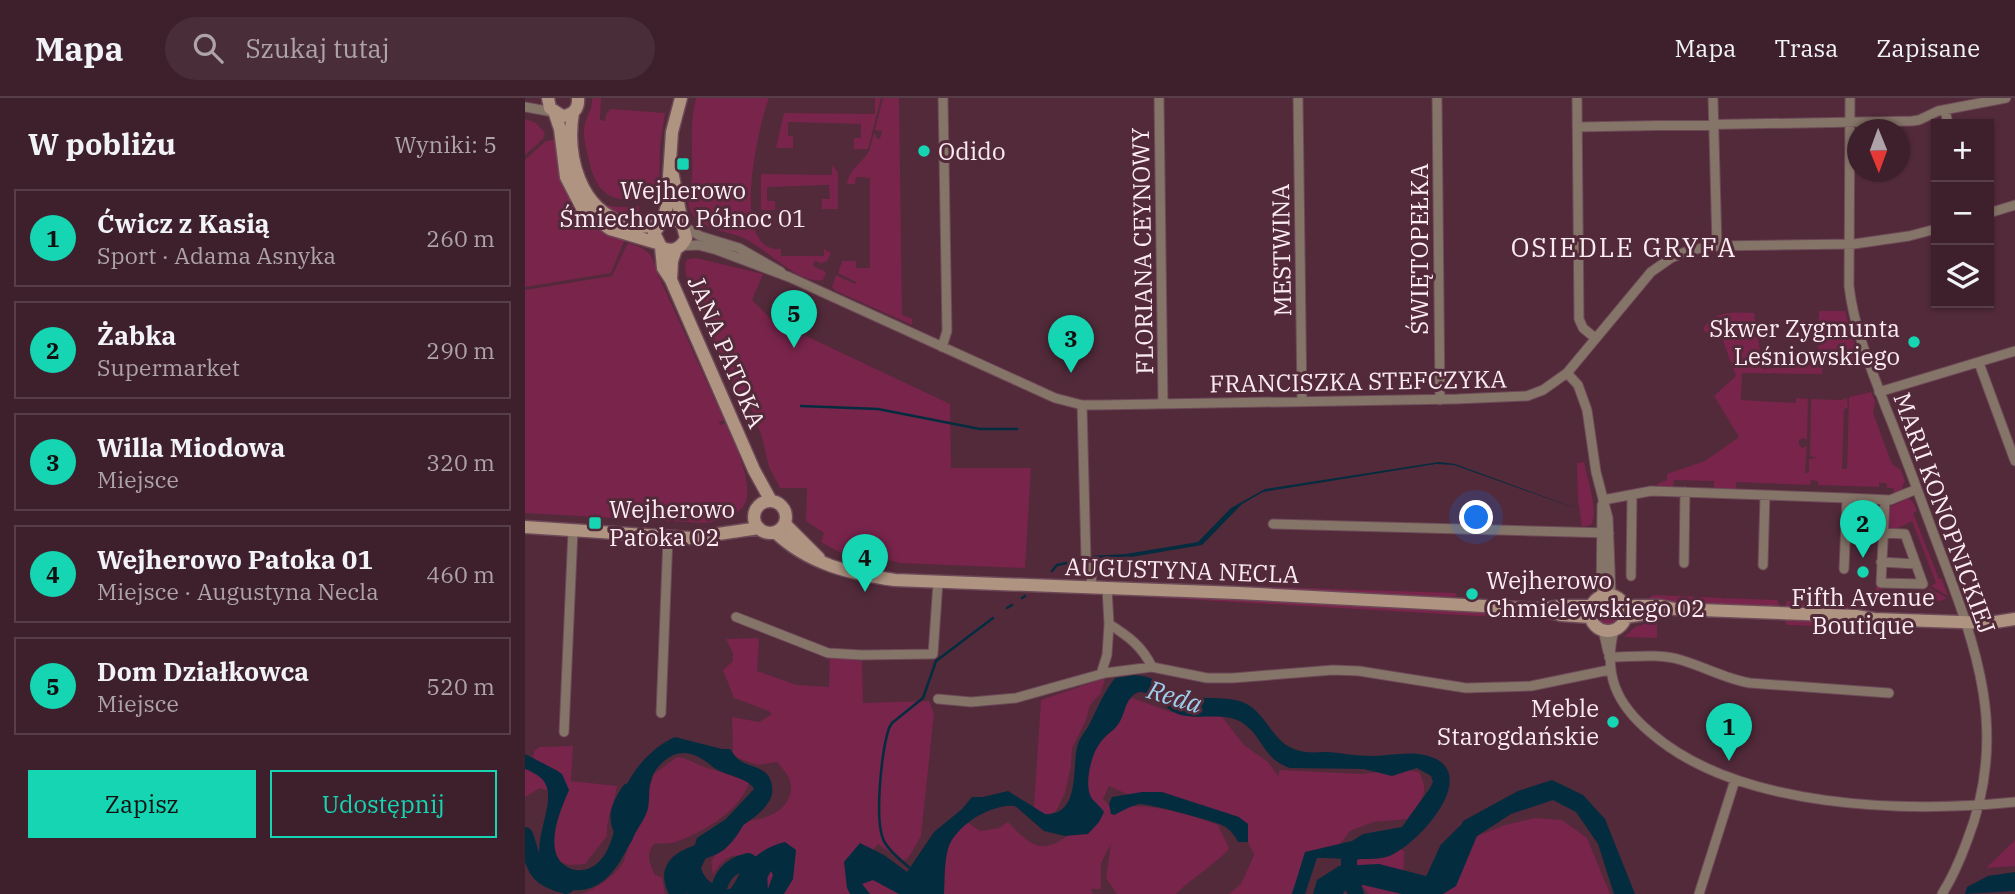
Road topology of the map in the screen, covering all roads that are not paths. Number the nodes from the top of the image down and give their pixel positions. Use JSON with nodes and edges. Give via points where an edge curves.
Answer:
{"nodes":[{"id":1,"x":548,"y":98,"type":"edge"},
{"id":2,"x":578,"y":98,"type":"edge"},
{"id":3,"x":681,"y":98,"type":"edge"},
{"id":4,"x":943,"y":98,"type":"edge"},
{"id":5,"x":1159,"y":98,"type":"edge"},
{"id":6,"x":1299,"y":98,"type":"edge"},
{"id":7,"x":1437,"y":98,"type":"edge"},
{"id":8,"x":1577,"y":98,"type":"edge"},
{"id":9,"x":1713,"y":98,"type":"edge"},
{"id":10,"x":1850,"y":98,"type":"edge"},
{"id":11,"x":2006,"y":98,"type":"edge"},
{"id":12,"x":525,"y":107,"type":"edge"},
{"id":13,"x":1945,"y":110,"type":"junction"},
{"id":14,"x":554,"y":113,"type":"junction"},
{"id":15,"x":573,"y":113,"type":"junction"},
{"id":16,"x":1850,"y":119,"type":"edge"},
{"id":17,"x":1947,"y":119,"type":"edge"},
{"id":18,"x":1910,"y":120,"type":"edge"},
{"id":19,"x":1847,"y":123,"type":"edge"},
{"id":20,"x":1714,"y":125,"type":"junction"},
{"id":21,"x":1577,"y":127,"type":"junction"},
{"id":22,"x":671,"y":165,"type":"junction"},
{"id":23,"x":1850,"y":182,"type":"edge"},
{"id":24,"x":2015,"y":205,"type":"edge"},
{"id":25,"x":1994,"y":211,"type":"edge"},
{"id":26,"x":661,"y":222,"type":"junction"},
{"id":27,"x":683,"y":225,"type":"junction"},
{"id":28,"x":1931,"y":230,"type":"edge"},
{"id":29,"x":659,"y":245,"type":"junction"},
{"id":30,"x":1849,"y":245,"type":"junction"},
{"id":31,"x":1717,"y":246,"type":"junction"},
{"id":32,"x":678,"y":248,"type":"junction"},
{"id":33,"x":741,"y":254,"type":"junction"},
{"id":34,"x":671,"y":280,"type":"junction"},
{"id":35,"x":1595,"y":338,"type":"junction"},
{"id":36,"x":942,"y":347,"type":"junction"},
{"id":37,"x":2015,"y":351,"type":"edge"},
{"id":38,"x":1979,"y":363,"type":"junction"},
{"id":39,"x":1567,"y":373,"type":"junction"},
{"id":40,"x":1879,"y":392,"type":"junction"},
{"id":41,"x":1440,"y":400,"type":"junction"},
{"id":42,"x":1302,"y":401,"type":"junction"},
{"id":43,"x":1163,"y":404,"type":"junction"},
{"id":44,"x":1082,"y":405,"type":"junction"},
{"id":45,"x":2015,"y":461,"type":"edge"},
{"id":46,"x":1917,"y":489,"type":"junction"},
{"id":47,"x":1685,"y":492,"type":"junction"},
{"id":48,"x":1765,"y":495,"type":"junction"},
{"id":49,"x":1632,"y":496,"type":"junction"},
{"id":50,"x":1847,"y":498,"type":"junction"},
{"id":51,"x":1603,"y":500,"type":"junction"},
{"id":52,"x":1885,"y":500,"type":"junction"},
{"id":53,"x":766,"y":503,"type":"junction"},
{"id":54,"x":757,"y":523,"type":"junction"},
{"id":55,"x":1273,"y":524,"type":"dead end"},
{"id":56,"x":525,"y":527,"type":"edge"},
{"id":57,"x":780,"y":528,"type":"junction"},
{"id":58,"x":573,"y":530,"type":"junction"},
{"id":59,"x":1605,"y":533,"type":"junction"},
{"id":60,"x":1882,"y":533,"type":"junction"},
{"id":61,"x":669,"y":537,"type":"junction"},
{"id":62,"x":1881,"y":562,"type":"junction"},
{"id":63,"x":1684,"y":564,"type":"dead end"},
{"id":64,"x":1916,"y":564,"type":"junction"},
{"id":65,"x":1763,"y":565,"type":"dead end"},
{"id":66,"x":1844,"y":569,"type":"dead end"},
{"id":67,"x":1632,"y":576,"type":"dead end"},
{"id":68,"x":938,"y":582,"type":"junction"},
{"id":69,"x":1091,"y":587,"type":"junction"},
{"id":70,"x":1107,"y":588,"type":"junction"},
{"id":71,"x":1606,"y":595,"type":"junction"},
{"id":72,"x":1591,"y":611,"type":"junction"},
{"id":73,"x":1626,"y":612,"type":"junction"},
{"id":74,"x":736,"y":617,"type":"dead end"},
{"id":75,"x":1965,"y":618,"type":"junction"},
{"id":76,"x":2013,"y":619,"type":"edge"},
{"id":77,"x":1109,"y":624,"type":"junction"},
{"id":78,"x":1609,"y":630,"type":"junction"},
{"id":79,"x":1609,"y":657,"type":"junction"},
{"id":80,"x":1152,"y":667,"type":"junction"},
{"id":81,"x":1609,"y":670,"type":"junction"},
{"id":82,"x":1101,"y":674,"type":"junction"},
{"id":83,"x":1889,"y":693,"type":"dead end"},
{"id":84,"x":938,"y":699,"type":"dead end"},
{"id":85,"x":661,"y":713,"type":"dead end"},
{"id":86,"x":564,"y":733,"type":"dead end"},
{"id":87,"x":1735,"y":780,"type":"junction"},
{"id":88,"x":2015,"y":803,"type":"edge"},
{"id":89,"x":1980,"y":806,"type":"junction"},
{"id":90,"x":1699,"y":894,"type":"edge"},
{"id":91,"x":1942,"y":894,"type":"edge"}],
"edges":[{"from":1,"to":14,"type":"main road"},
{"from":2,"to":15,"type":"main road"},
{"from":3,"to":22,"type":"main road","via":[[672,132]]},
{"from":4,"to":36,"type":"street","via":[[947,331]]},
{"from":5,"to":43,"type":"street","name":"FLORIANA CEYNOWY"},
{"from":6,"to":42,"type":"street","name":"MESTWINA"},
{"from":7,"to":41,"type":"street","name":"ŚWIĘTOPEŁKA"},
{"from":8,"to":21,"type":"street"},
{"from":9,"to":20,"type":"street"},
{"from":10,"to":16,"type":"street","name":"MARII KONOPNICKIEJ"},
{"from":11,"to":13,"type":"street"},
{"from":12,"to":14,"type":"street"},
{"from":13,"to":17,"type":"street"},
{"from":13,"to":18,"type":"street"},
{"from":14,"to":15,"type":"main road"},
{"from":14,"to":29,"type":"main road","via":[[566,177],[582,208],[610,229]]},
{"from":15,"to":26,"type":"main road","via":[[575,167],[588,196],[621,222],[643,227]]},
{"from":19,"to":20,"type":"street"},
{"from":20,"to":21,"type":"street"},
{"from":20,"to":31,"type":"street"},
{"from":21,"to":35,"type":"street","via":[[1579,319]]},
{"from":22,"to":26,"type":"main road"},
{"from":22,"to":27,"type":"main road"},
{"from":23,"to":30,"type":"street","name":"MARII KONOPNICKIEJ"},
{"from":24,"to":25,"type":"street"},
{"from":26,"to":27,"type":"main road","via":[[673,219]]},
{"from":26,"to":29,"type":"main road","via":[[655,233]]},
{"from":27,"to":32,"type":"main road","via":[[686,238]]},
{"from":27,"to":33,"type":"street","name":"FRANCISZKA STEFCZYKA"},
{"from":28,"to":30,"type":"street","name":"FRANCISZKA STEFCZYKA"},
{"from":29,"to":32,"type":"main road"},
{"from":29,"to":34,"type":"main road","via":[[663,268]]},
{"from":30,"to":31,"type":"street","name":"FRANCISZKA STEFCZYKA"},
{"from":30,"to":40,"type":"street","name":"MARII KONOPNICKIEJ","via":[[1852,307]]},
{"from":31,"to":35,"type":"street","name":"FRANCISZKA STEFCZYKA","via":[[1690,250],[1658,266]]},
{"from":32,"to":33,"type":"street","name":"FRANCISZKA STEFCZYKA","via":[[698,245]]},
{"from":32,"to":34,"type":"main road","name":"JANA PATOKA"},
{"from":33,"to":36,"type":"street","name":"FRANCISZKA STEFCZYKA"},
{"from":34,"to":53,"type":"main road","name":"JANA PATOKA"},
{"from":35,"to":39,"type":"street","name":"FRANCISZKA STEFCZYKA"},
{"from":36,"to":44,"type":"street","name":"FRANCISZKA STEFCZYKA","via":[[1055,398]]},
{"from":37,"to":38,"type":"street"},
{"from":38,"to":40,"type":"street"},
{"from":38,"to":45,"type":"street"},
{"from":39,"to":41,"type":"street","name":"FRANCISZKA STEFCZYKA","via":[[1527,396]]},
{"from":39,"to":51,"type":"street","via":[[1578,385],[1587,410]]},
{"from":40,"to":46,"type":"street","name":"MARII KONOPNICKIEJ"},
{"from":41,"to":42,"type":"street","name":"FRANCISZKA STEFCZYKA"},
{"from":42,"to":43,"type":"street","name":"FRANCISZKA STEFCZYKA"},
{"from":43,"to":44,"type":"street","name":"FRANCISZKA STEFCZYKA"},
{"from":44,"to":69,"type":"street","via":[[1086,559],[1092,568]]},
{"from":46,"to":52,"type":"street"},
{"from":46,"to":75,"type":"street","name":"MARII KONOPNICKIEJ"},
{"from":47,"to":48,"type":"street"},
{"from":47,"to":49,"type":"street","via":[[1651,491]]},
{"from":47,"to":63,"type":"street"},
{"from":48,"to":50,"type":"street"},
{"from":48,"to":65,"type":"street"},
{"from":49,"to":51,"type":"street"},
{"from":49,"to":67,"type":"street"},
{"from":50,"to":52,"type":"street"},
{"from":50,"to":66,"type":"street"},
{"from":51,"to":59,"type":"street"},
{"from":52,"to":60,"type":"street"},
{"from":53,"to":54,"type":"main road","via":[[756,511]]},
{"from":53,"to":57,"type":"main road","via":[[782,506],[785,512]]},
{"from":54,"to":57,"type":"main road","via":[[764,532]]},
{"from":54,"to":61,"type":"main road","via":[[746,532]]},
{"from":55,"to":59,"type":"street"},
{"from":56,"to":58,"type":"main road"},
{"from":57,"to":68,"type":"main road","name":"AUGUSTYNA NECLA","via":[[824,563],[865,576]]},
{"from":58,"to":61,"type":"main road"},
{"from":58,"to":86,"type":"street"},
{"from":59,"to":71,"type":"street"},
{"from":60,"to":62,"type":"street"},
{"from":60,"to":64,"type":"street","via":[[1905,534]]},
{"from":61,"to":85,"type":"street"},
{"from":62,"to":64,"type":"street"},
{"from":62,"to":64,"type":"street","via":[[1881,583],[1923,584]]},
{"from":68,"to":69,"type":"main road","name":"AUGUSTYNA NECLA"},
{"from":68,"to":74,"type":"street","via":[[933,654],[828,653]]},
{"from":69,"to":70,"type":"main road","name":"AUGUSTYNA NECLA"},
{"from":70,"to":72,"type":"main road","name":"AUGUSTYNA NECLA","via":[[1540,609],[1561,615]]},
{"from":70,"to":77,"type":"street"},
{"from":71,"to":72,"type":"main road"},
{"from":71,"to":73,"type":"main road","via":[[1617,596]]},
{"from":72,"to":78,"type":"main road","via":[[1593,622]]},
{"from":73,"to":75,"type":"main road","via":[[1675,609],[1856,616],[1873,612]]},
{"from":73,"to":78,"type":"main road","via":[[1620,627]]},
{"from":75,"to":76,"type":"main road","via":[[1990,614]]},
{"from":75,"to":89,"type":"street","name":"MARII KONOPNICKIEJ","via":[[1980,667],[1987,719],[1988,757]]},
{"from":77,"to":80,"type":"street","via":[[1132,638]]},
{"from":77,"to":82,"type":"street"},
{"from":78,"to":79,"type":"street"},
{"from":79,"to":81,"type":"street"},
{"from":79,"to":83,"type":"street","via":[[1661,656],[1750,683]]},
{"from":80,"to":81,"type":"street","via":[[1207,678],[1359,671],[1466,688],[1531,686]]},
{"from":80,"to":82,"type":"street"},
{"from":81,"to":87,"type":"street","via":[[1627,707],[1649,732],[1682,755]]},
{"from":82,"to":84,"type":"street","via":[[1016,698]]},
{"from":87,"to":89,"type":"street","via":[[1858,803]]},
{"from":87,"to":90,"type":"street"},
{"from":88,"to":89,"type":"street"},
{"from":89,"to":91,"type":"street","name":"MARII KONOPNICKIEJ"}]}
